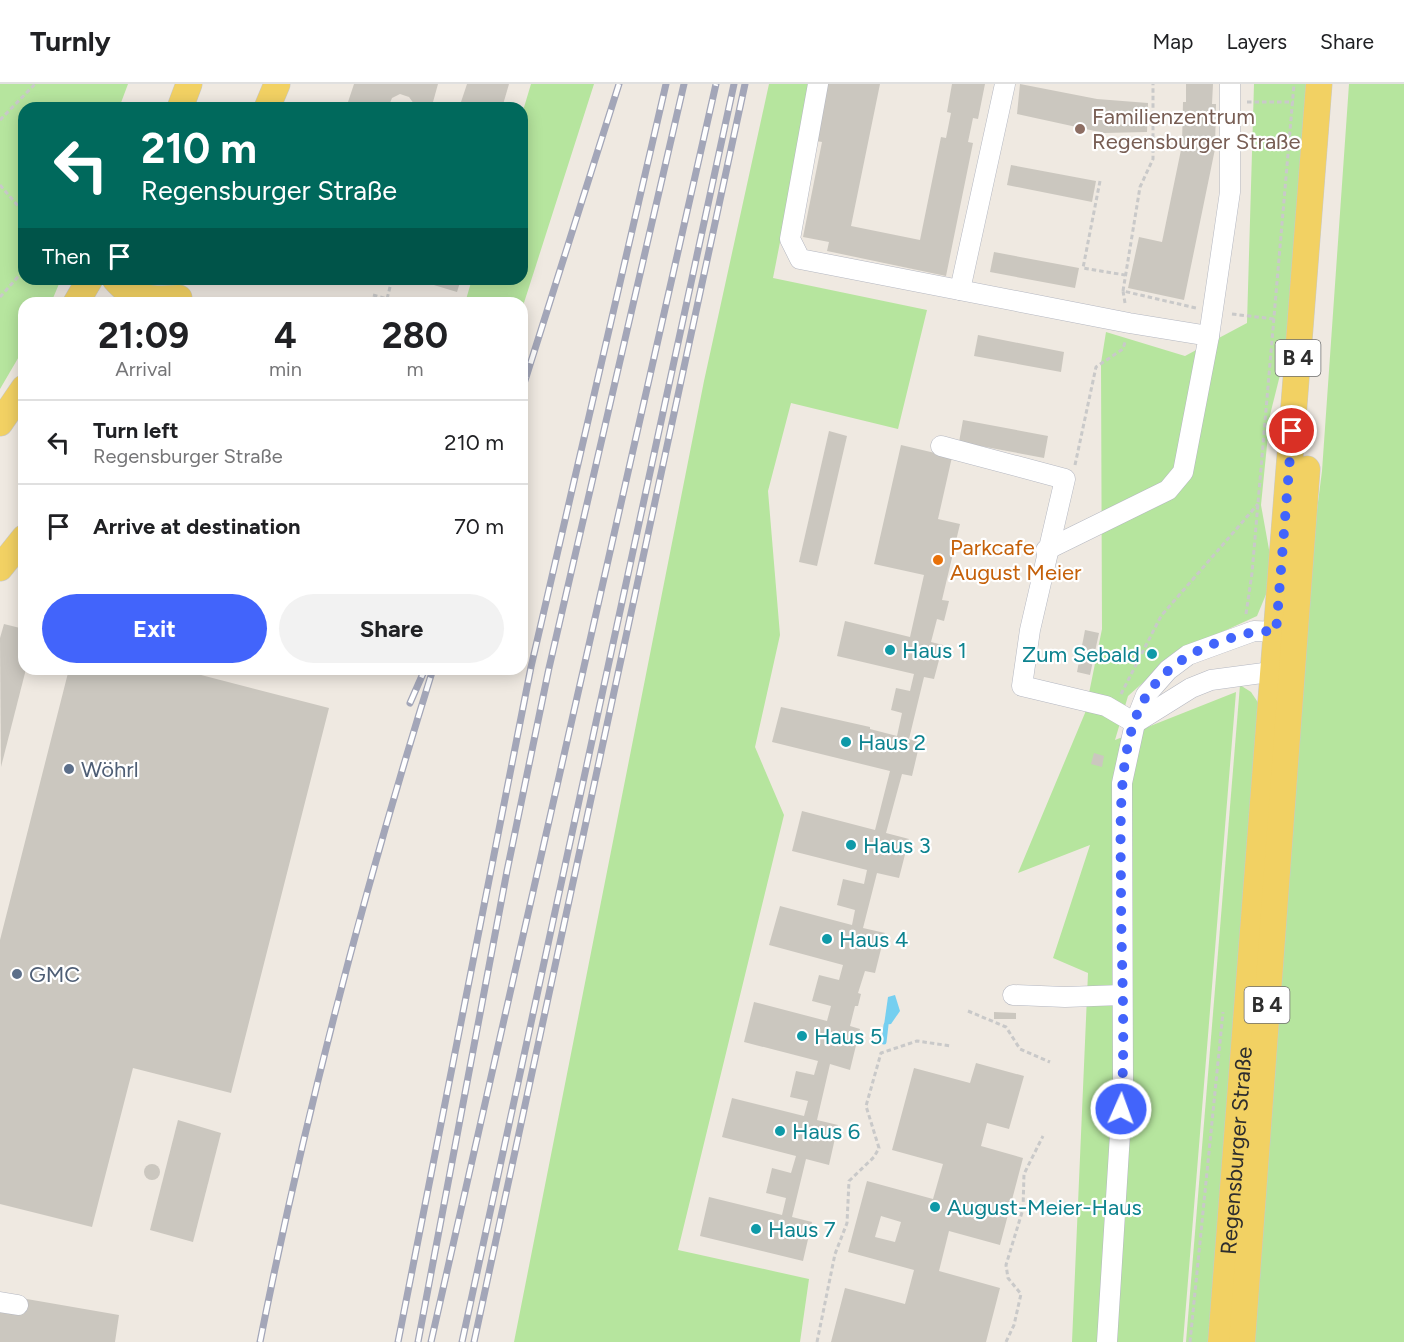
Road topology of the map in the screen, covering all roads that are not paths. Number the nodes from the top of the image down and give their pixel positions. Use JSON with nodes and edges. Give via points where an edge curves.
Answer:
{"nodes":[{"id":1,"x":189,"y":84,"type":"edge"},
{"id":2,"x":277,"y":84,"type":"edge"},
{"id":3,"x":818,"y":84,"type":"edge"},
{"id":4,"x":1005,"y":84,"type":"edge"},
{"id":5,"x":1335,"y":84,"type":"edge"},
{"id":6,"x":1229,"y":88,"type":"edge"},
{"id":7,"x":1309,"y":96,"type":"edge"},
{"id":8,"x":182,"y":102,"type":"edge"},
{"id":9,"x":270,"y":102,"type":"edge"},
{"id":10,"x":120,"y":285,"type":"edge"},
{"id":11,"x":960,"y":290,"type":"junction"},
{"id":12,"x":181,"y":293,"type":"edge"},
{"id":13,"x":143,"y":297,"type":"edge"},
{"id":14,"x":152,"y":297,"type":"edge"},
{"id":15,"x":1209,"y":336,"type":"junction"},
{"id":16,"x":18,"y":397,"type":"edge"},
{"id":17,"x":0,"y":423,"type":"edge"},
{"id":18,"x":941,"y":446,"type":"dead end"},
{"id":19,"x":18,"y":546,"type":"edge"},
{"id":20,"x":1046,"y":550,"type":"junction"},
{"id":21,"x":0,"y":568,"type":"edge"},
{"id":22,"x":1285,"y":635,"type":"junction"},
{"id":23,"x":1283,"y":671,"type":"junction"},
{"id":24,"x":1135,"y":723,"type":"junction"},
{"id":25,"x":1013,"y":995,"type":"dead end"},
{"id":26,"x":1122,"y":995,"type":"junction"},
{"id":27,"x":1107,"y":1342,"type":"edge"},
{"id":28,"x":1221,"y":1342,"type":"edge"},
{"id":29,"x":1242,"y":1342,"type":"edge"}],
"edges":[{"from":1,"to":8,"type":"main road"},
{"from":2,"to":9,"type":"main road"},
{"from":3,"to":11,"type":"street","via":[[790,239],[800,259]]},
{"from":4,"to":11,"type":"street"},
{"from":5,"to":22,"type":"main road","number":"B 4"},
{"from":6,"to":15,"type":"street","via":[[1230,192]]},
{"from":7,"to":22,"type":"main road","name":"Regensburger Straße","number":"B 4"},
{"from":10,"to":13,"type":"main road"},
{"from":11,"to":15,"type":"street"},
{"from":12,"to":14,"type":"main road"},
{"from":15,"to":20,"type":"street","via":[[1183,472],[1168,490]]},
{"from":16,"to":17,"type":"main road"},
{"from":18,"to":20,"type":"street","via":[[1065,479]]},
{"from":19,"to":21,"type":"main road"},
{"from":20,"to":24,"type":"street","via":[[1022,686],[1116,710]]},
{"from":22,"to":23,"type":"main road","name":"Regensburger Straße","number":"B 4"},
{"from":22,"to":24,"type":"street","via":[[1264,630],[1244,633],[1188,655],[1146,695]]},
{"from":23,"to":24,"type":"street","via":[[1225,677],[1191,688]]},
{"from":23,"to":28,"type":"main road","name":"Regensburger Straße","number":"B 4"},
{"from":23,"to":29,"type":"main road","number":"B 4"},
{"from":24,"to":26,"type":"street","via":[[1122,773]]},
{"from":25,"to":26,"type":"street"},
{"from":26,"to":27,"type":"street","via":[[1123,1086]]}]}
